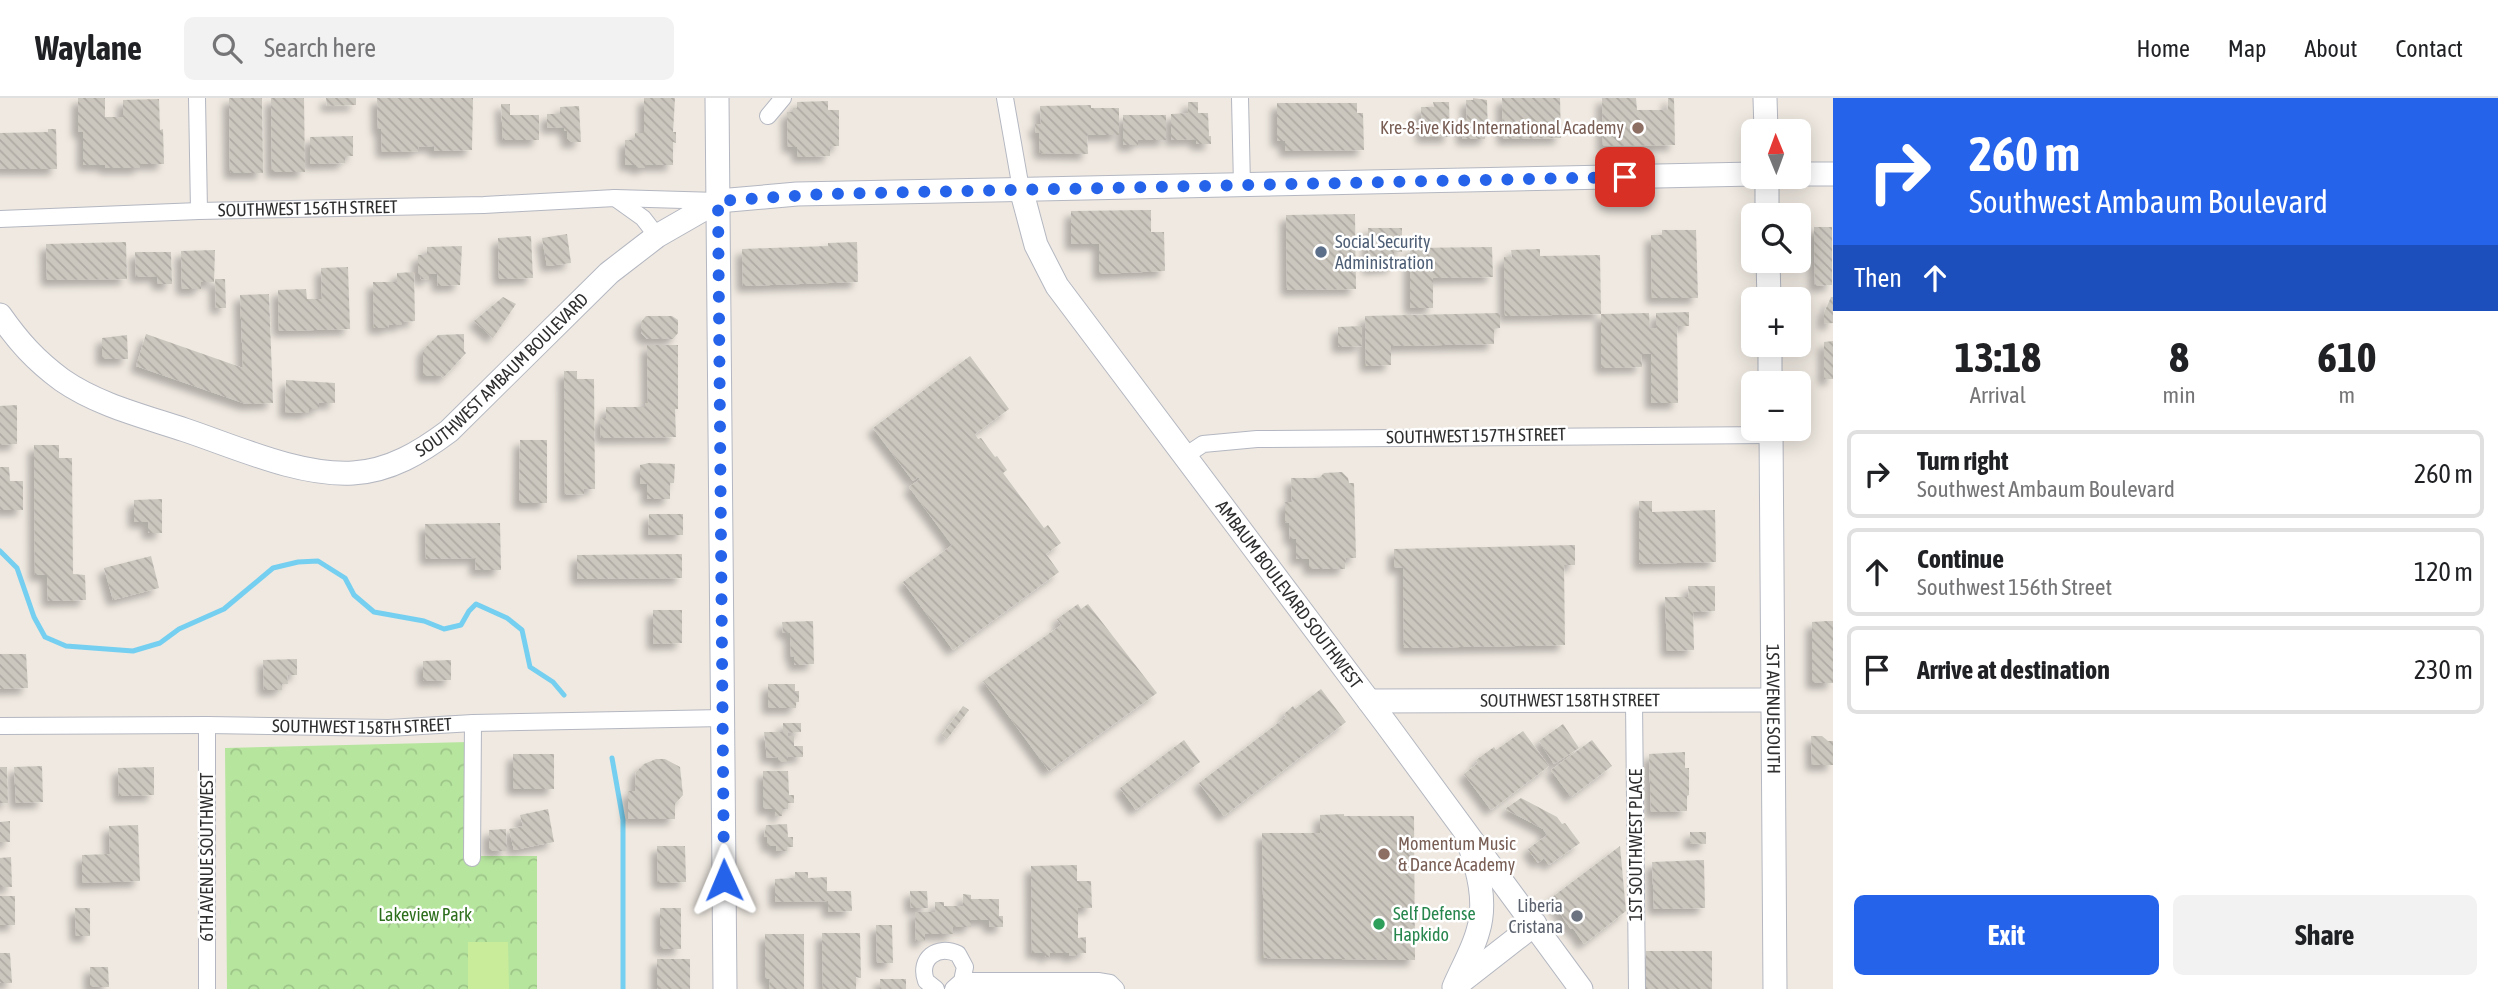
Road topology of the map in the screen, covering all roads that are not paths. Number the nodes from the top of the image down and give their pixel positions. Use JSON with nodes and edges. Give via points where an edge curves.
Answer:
{"nodes":[{"id":1,"x":197,"y":98,"type":"edge"},
{"id":2,"x":716,"y":98,"type":"edge"},
{"id":3,"x":783,"y":98,"type":"edge"},
{"id":4,"x":1005,"y":98,"type":"edge"},
{"id":5,"x":1240,"y":98,"type":"edge"},
{"id":6,"x":1765,"y":98,"type":"edge"},
{"id":7,"x":768,"y":116,"type":"dead end"},
{"id":8,"x":1766,"y":119,"type":"edge"},
{"id":9,"x":1741,"y":174,"type":"edge"},
{"id":10,"x":1811,"y":174,"type":"edge"},
{"id":11,"x":1833,"y":174,"type":"edge"},
{"id":12,"x":1242,"y":185,"type":"junction"},
{"id":13,"x":1021,"y":189,"type":"junction"},
{"id":14,"x":615,"y":198,"type":"junction"},
{"id":15,"x":718,"y":201,"type":"junction"},
{"id":16,"x":199,"y":212,"type":"junction"},
{"id":17,"x":0,"y":219,"type":"edge"},
{"id":18,"x":657,"y":236,"type":"junction"},
{"id":19,"x":0,"y":315,"type":"edge"},
{"id":20,"x":1741,"y":433,"type":"edge"},
{"id":21,"x":1771,"y":441,"type":"edge"},
{"id":22,"x":1185,"y":456,"type":"junction"},
{"id":23,"x":1772,"y":700,"type":"junction"},
{"id":24,"x":1369,"y":701,"type":"junction"},
{"id":25,"x":1634,"y":702,"type":"junction"},
{"id":26,"x":723,"y":718,"type":"junction"},
{"id":27,"x":473,"y":723,"type":"junction"},
{"id":28,"x":207,"y":725,"type":"junction"},
{"id":29,"x":0,"y":726,"type":"edge"},
{"id":30,"x":1463,"y":827,"type":"junction"},
{"id":31,"x":472,"y":858,"type":"dead end"},
{"id":32,"x":1535,"y":924,"type":"junction"},
{"id":33,"x":958,"y":985,"type":"edge"},
{"id":34,"x":1453,"y":988,"type":"edge"},
{"id":35,"x":207,"y":989,"type":"edge"},
{"id":36,"x":725,"y":989,"type":"edge"},
{"id":37,"x":936,"y":989,"type":"edge"},
{"id":38,"x":1116,"y":989,"type":"edge"},
{"id":39,"x":1581,"y":989,"type":"edge"},
{"id":40,"x":1636,"y":989,"type":"edge"},
{"id":41,"x":1775,"y":989,"type":"edge"}],
"edges":[{"from":1,"to":16,"type":"street"},
{"from":2,"to":15,"type":"main road"},
{"from":3,"to":7,"type":"street"},
{"from":4,"to":13,"type":"street"},
{"from":5,"to":12,"type":"street"},
{"from":6,"to":8,"type":"main road"},
{"from":9,"to":12,"type":"main road"},
{"from":10,"to":11,"type":"main road"},
{"from":12,"to":13,"type":"main road"},
{"from":13,"to":15,"type":"main road","name":"SOUTHWEST AMBAUM BOULEVARD","via":[[797,194]]},
{"from":13,"to":22,"type":"main road","name":"AMBAUM BOULEVARD SOUTHWEST","via":[[1036,245],[1057,286]]},
{"from":14,"to":15,"type":"street","name":"SOUTHWEST 156TH STREET"},
{"from":14,"to":16,"type":"street","name":"SOUTHWEST 156TH STREET"},
{"from":14,"to":18,"type":"street","via":[[643,218]]},
{"from":15,"to":18,"type":"main road","name":"SOUTHWEST AMBAUM BOULEVARD"},
{"from":15,"to":26,"type":"main road"},
{"from":16,"to":17,"type":"street","name":"SOUTHWEST 156TH STREET"},
{"from":18,"to":19,"type":"main road","name":"SOUTHWEST AMBAUM BOULEVARD","via":[[610,273],[449,431],[422,452],[356,473],[326,473],[264,457],[109,405],[63,380],[33,356]]},
{"from":20,"to":22,"type":"street","name":"SOUTHWEST 157TH STREET","via":[[1247,440],[1203,444]]},
{"from":21,"to":23,"type":"main road","name":"1ST AVENUE SOUTH"},
{"from":22,"to":24,"type":"main road","name":"AMBAUM BOULEVARD SOUTHWEST"},
{"from":23,"to":25,"type":"main road","name":"SOUTHWEST 158TH STREET"},
{"from":23,"to":41,"type":"main road","name":"1ST AVENUE SOUTH"},
{"from":24,"to":25,"type":"main road","name":"SOUTHWEST 158TH STREET"},
{"from":24,"to":30,"type":"main road","name":"AMBAUM BOULEVARD SOUTHWEST"},
{"from":25,"to":40,"type":"street","name":"1ST SOUTHWEST PLACE"},
{"from":26,"to":27,"type":"street","name":"SOUTHWEST 158TH STREET"},
{"from":26,"to":36,"type":"main road"},
{"from":27,"to":28,"type":"street","name":"SOUTHWEST 158TH STREET"},
{"from":27,"to":31,"type":"street"},
{"from":28,"to":29,"type":"street","name":"SOUTHWEST 158TH STREET"},
{"from":28,"to":35,"type":"street","name":"6TH AVENUE SOUTHWEST"},
{"from":30,"to":32,"type":"main road","name":"AMBAUM BOULEVARD SOUTHWEST"},
{"from":30,"to":34,"type":"main road","via":[[1476,863],[1482,904],[1479,930]]},
{"from":32,"to":34,"type":"main road"},
{"from":32,"to":39,"type":"main road","name":"AMBAUM BOULEVARD SOUTHWEST"},
{"from":33,"to":37,"type":"street","via":[[965,967],[958,954],[937,951],[924,967],[926,981]]},
{"from":33,"to":38,"type":"street","via":[[1098,981]]}]}
